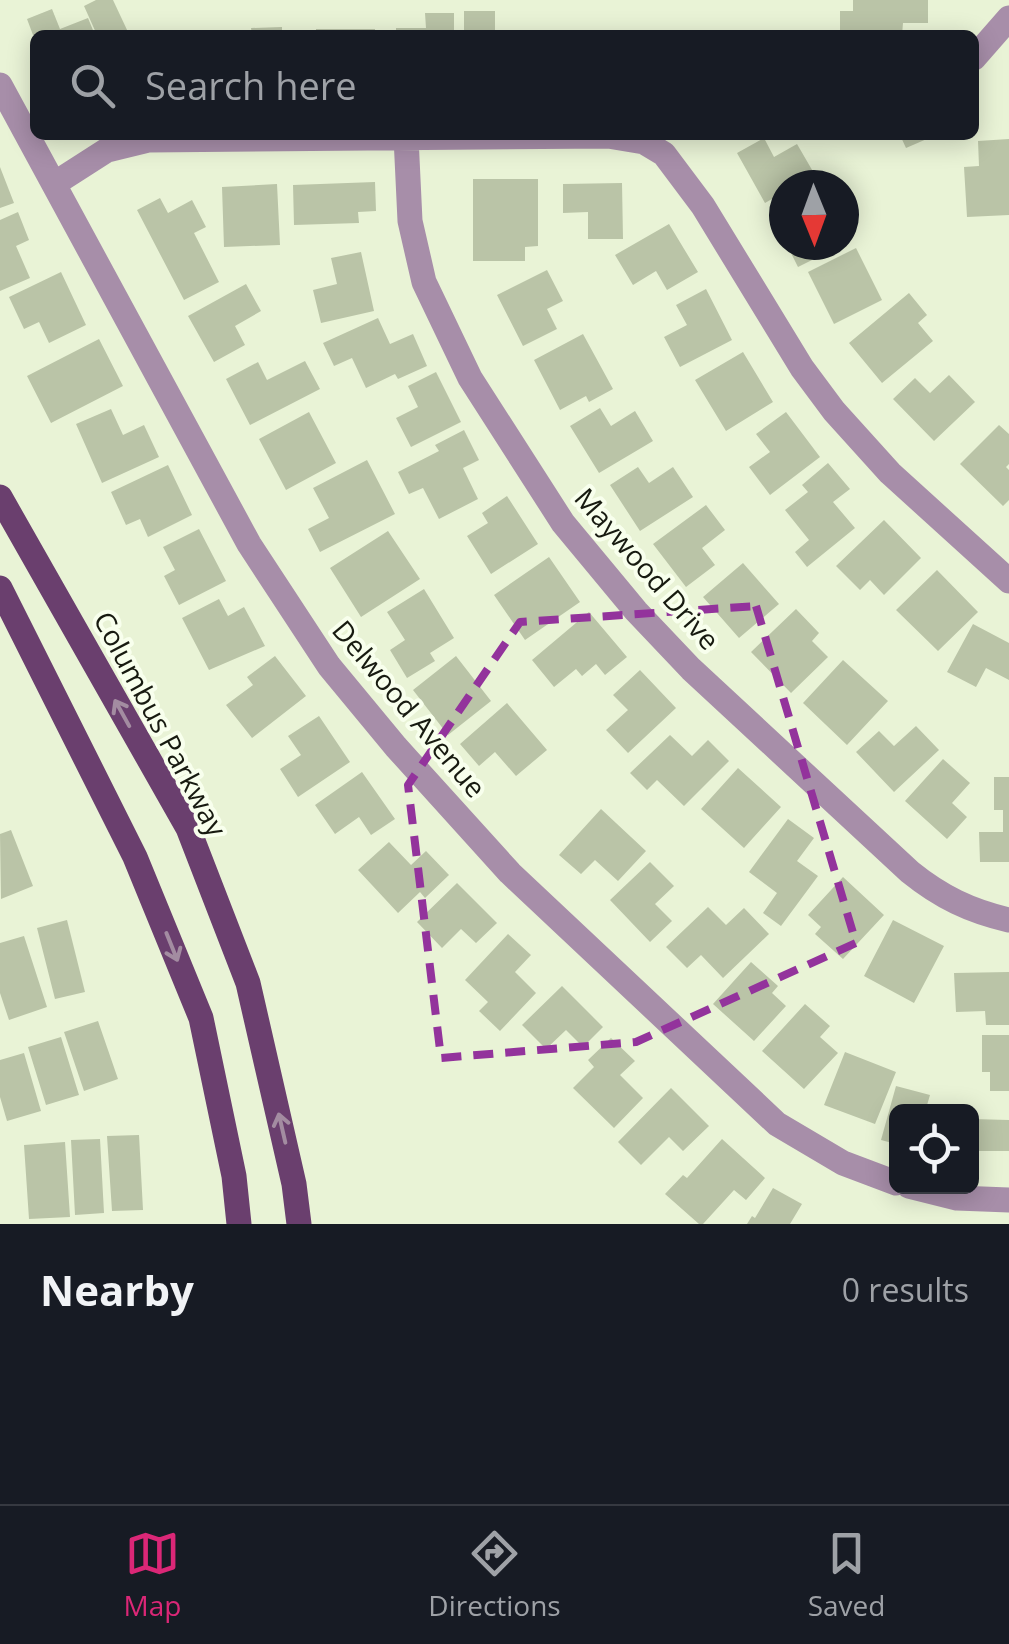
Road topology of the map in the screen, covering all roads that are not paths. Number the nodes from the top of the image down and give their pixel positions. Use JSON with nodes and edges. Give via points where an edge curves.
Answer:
{"nodes":[{"id":1,"x":1009,"y":18,"type":"edge"},
{"id":2,"x":979,"y":52,"type":"edge"},
{"id":3,"x":0,"y":85,"type":"edge"},
{"id":4,"x":148,"y":140,"type":"edge"},
{"id":5,"x":406,"y":140,"type":"edge"},
{"id":6,"x":632,"y":140,"type":"edge"},
{"id":7,"x":54,"y":184,"type":"junction"},
{"id":8,"x":0,"y":496,"type":"edge"},
{"id":9,"x":1009,"y":581,"type":"edge"},
{"id":10,"x":0,"y":588,"type":"edge"},
{"id":11,"x":1009,"y":920,"type":"edge"},
{"id":12,"x":889,"y":1181,"type":"edge"},
{"id":13,"x":940,"y":1194,"type":"edge"},
{"id":14,"x":1009,"y":1200,"type":"edge"},
{"id":15,"x":239,"y":1224,"type":"edge"},
{"id":16,"x":299,"y":1224,"type":"edge"}],
"edges":[{"from":1,"to":2,"type":"street"},
{"from":3,"to":7,"type":"street","name":"Delwood Avenue"},
{"from":4,"to":7,"type":"street","via":[[107,150]]},
{"from":5,"to":11,"type":"street","name":"Maywood Drive","via":[[410,221],[424,282],[470,378],[563,523],[691,669],[910,872],[940,896]]},
{"from":6,"to":9,"type":"street","via":[[664,154],[703,206],[834,411],[890,473]]},
{"from":7,"to":12,"type":"street","name":"Delwood Avenue","via":[[249,544],[330,666],[396,747],[510,873],[777,1124],[828,1156]]},
{"from":16,"to":8,"type":"main road","name":"Columbus Parkway","one_way":true,"via":[[248,983],[188,828]]},
{"from":10,"to":15,"type":"main road","one_way":true,"via":[[135,857],[201,1018]]},
{"from":13,"to":14,"type":"street"}]}
